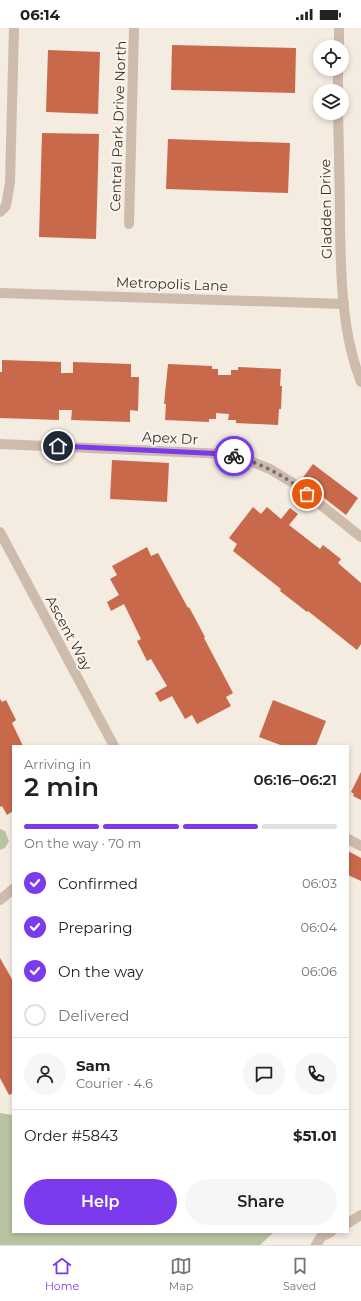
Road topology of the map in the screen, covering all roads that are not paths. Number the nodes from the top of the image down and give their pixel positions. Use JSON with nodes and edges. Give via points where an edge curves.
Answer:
{"nodes":[{"id":1,"x":14,"y":28,"type":"edge"},
{"id":2,"x":134,"y":28,"type":"edge"},
{"id":3,"x":339,"y":28,"type":"edge"},
{"id":4,"x":338,"y":40,"type":"edge"},
{"id":5,"x":338,"y":120,"type":"edge"},
{"id":6,"x":0,"y":212,"type":"edge"},
{"id":7,"x":129,"y":224,"type":"dead end"},
{"id":8,"x":0,"y":293,"type":"edge"},
{"id":9,"x":344,"y":304,"type":"junction"},
{"id":10,"x":361,"y":382,"type":"edge"},
{"id":11,"x":0,"y":444,"type":"edge"},
{"id":12,"x":0,"y":532,"type":"edge"},
{"id":13,"x":361,"y":536,"type":"edge"},
{"id":14,"x":113,"y":745,"type":"edge"},
{"id":15,"x":349,"y":840,"type":"edge"},
{"id":16,"x":361,"y":846,"type":"edge"},
{"id":17,"x":9,"y":892,"type":"edge"},
{"id":18,"x":0,"y":900,"type":"edge"},
{"id":19,"x":361,"y":1215,"type":"edge"},
{"id":20,"x":349,"y":1221,"type":"edge"},
{"id":21,"x":329,"y":1233,"type":"edge"},
{"id":22,"x":316,"y":1245,"type":"edge"}],
"edges":[{"from":1,"to":6,"type":"street","via":[[10,182],[6,206]]},
{"from":2,"to":7,"type":"street","name":"Central Park Drive North"},
{"from":3,"to":4,"type":"street"},
{"from":5,"to":9,"type":"street","name":"Gladden Drive"},
{"from":8,"to":9,"type":"street","name":"Metropolis Lane"},
{"from":9,"to":10,"type":"street","name":"Gladden Drive","via":[[351,351]]},
{"from":11,"to":13,"type":"street","name":"Apex Dr","via":[[226,454],[246,459],[270,469],[296,485]]},
{"from":12,"to":14,"type":"street","name":"Ascent Way"},
{"from":15,"to":16,"type":"street"},
{"from":17,"to":18,"type":"street"},
{"from":19,"to":20,"type":"street"},
{"from":21,"to":22,"type":"street"}]}
